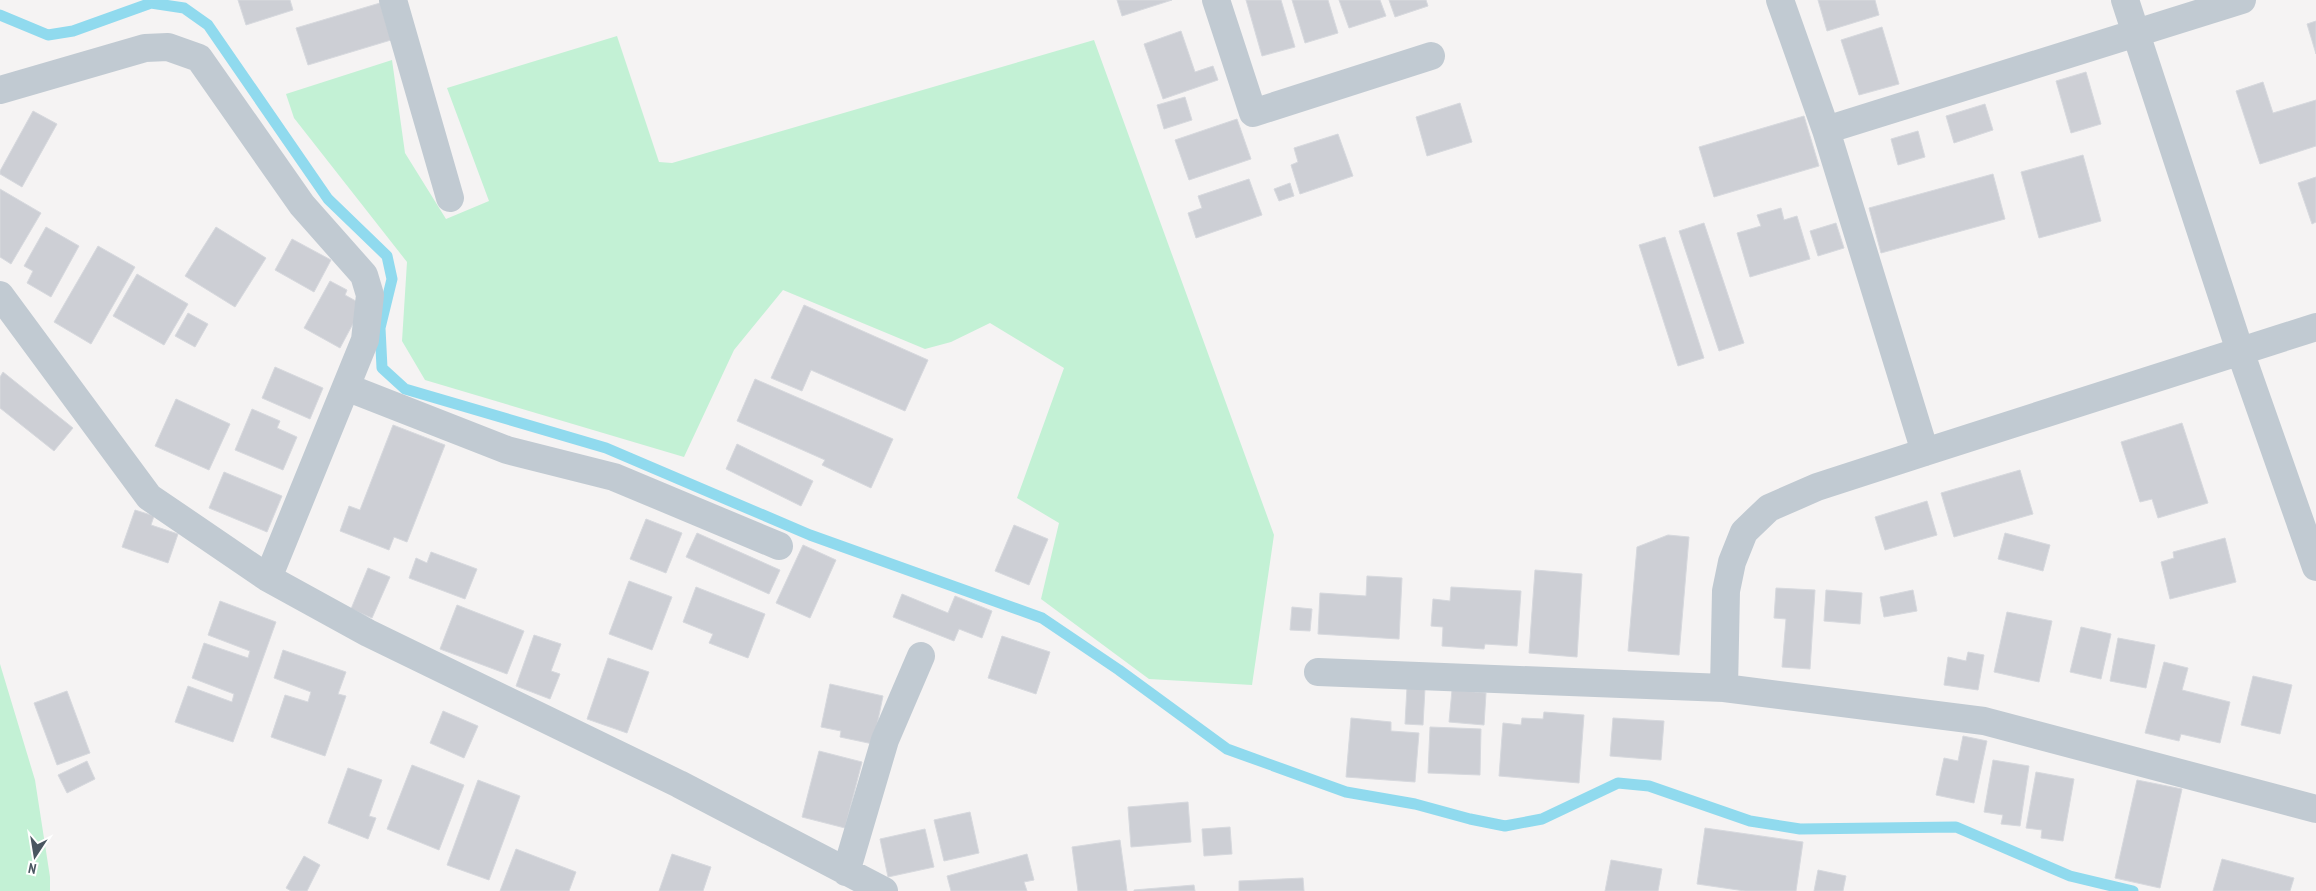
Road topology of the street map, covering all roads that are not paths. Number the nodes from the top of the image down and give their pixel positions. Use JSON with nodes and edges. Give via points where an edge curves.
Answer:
{"nodes":[{"id":1,"x":393,"y":0,"type":"edge"},
{"id":2,"x":1216,"y":0,"type":"edge"},
{"id":3,"x":1780,"y":0,"type":"edge"},
{"id":4,"x":2125,"y":0,"type":"edge"},
{"id":5,"x":2242,"y":0,"type":"edge"},
{"id":6,"x":2136,"y":35,"type":"junction"},
{"id":7,"x":1431,"y":56,"type":"dead end"},
{"id":8,"x":0,"y":90,"type":"edge"},
{"id":9,"x":1826,"y":130,"type":"junction"},
{"id":10,"x":450,"y":198,"type":"dead end"},
{"id":11,"x":0,"y":294,"type":"edge"},
{"id":12,"x":2316,"y":327,"type":"edge"},
{"id":13,"x":2240,"y":351,"type":"junction"},
{"id":14,"x":346,"y":387,"type":"junction"},
{"id":15,"x":1925,"y":452,"type":"junction"},
{"id":16,"x":779,"y":546,"type":"dead end"},
{"id":17,"x":2314,"y":552,"type":"edge"},
{"id":18,"x":268,"y":578,"type":"junction"},
{"id":19,"x":921,"y":656,"type":"dead end"},
{"id":20,"x":1318,"y":672,"type":"dead end"},
{"id":21,"x":1724,"y":688,"type":"junction"},
{"id":22,"x":2316,"y":809,"type":"edge"},
{"id":23,"x":863,"y":885,"type":"edge"}],
"edges":[{"from":1,"to":10,"type":"street"},
{"from":2,"to":7,"type":"street","via":[[1253,114]]},
{"from":3,"to":9,"type":"street"},
{"from":4,"to":6,"type":"street"},
{"from":5,"to":6,"type":"street"},
{"from":6,"to":9,"type":"street"},
{"from":6,"to":13,"type":"street"},
{"from":8,"to":14,"type":"street","via":[[145,48],[168,48],[199,58],[302,205],[364,275],[370,295],[365,340]]},
{"from":9,"to":15,"type":"street"},
{"from":11,"to":18,"type":"street","via":[[149,497]]},
{"from":12,"to":13,"type":"street"},
{"from":13,"to":15,"type":"street"},
{"from":13,"to":17,"type":"street"},
{"from":14,"to":16,"type":"street","via":[[507,450],[614,477]]},
{"from":14,"to":18,"type":"street"},
{"from":15,"to":21,"type":"street","via":[[1817,487],[1768,508],[1744,532],[1732,562],[1726,591]]},
{"from":18,"to":23,"type":"street","via":[[368,633],[679,784]]},
{"from":19,"to":23,"type":"street","via":[[885,740]]},
{"from":20,"to":21,"type":"street"},
{"from":21,"to":22,"type":"street","via":[[1984,721]]}]}
